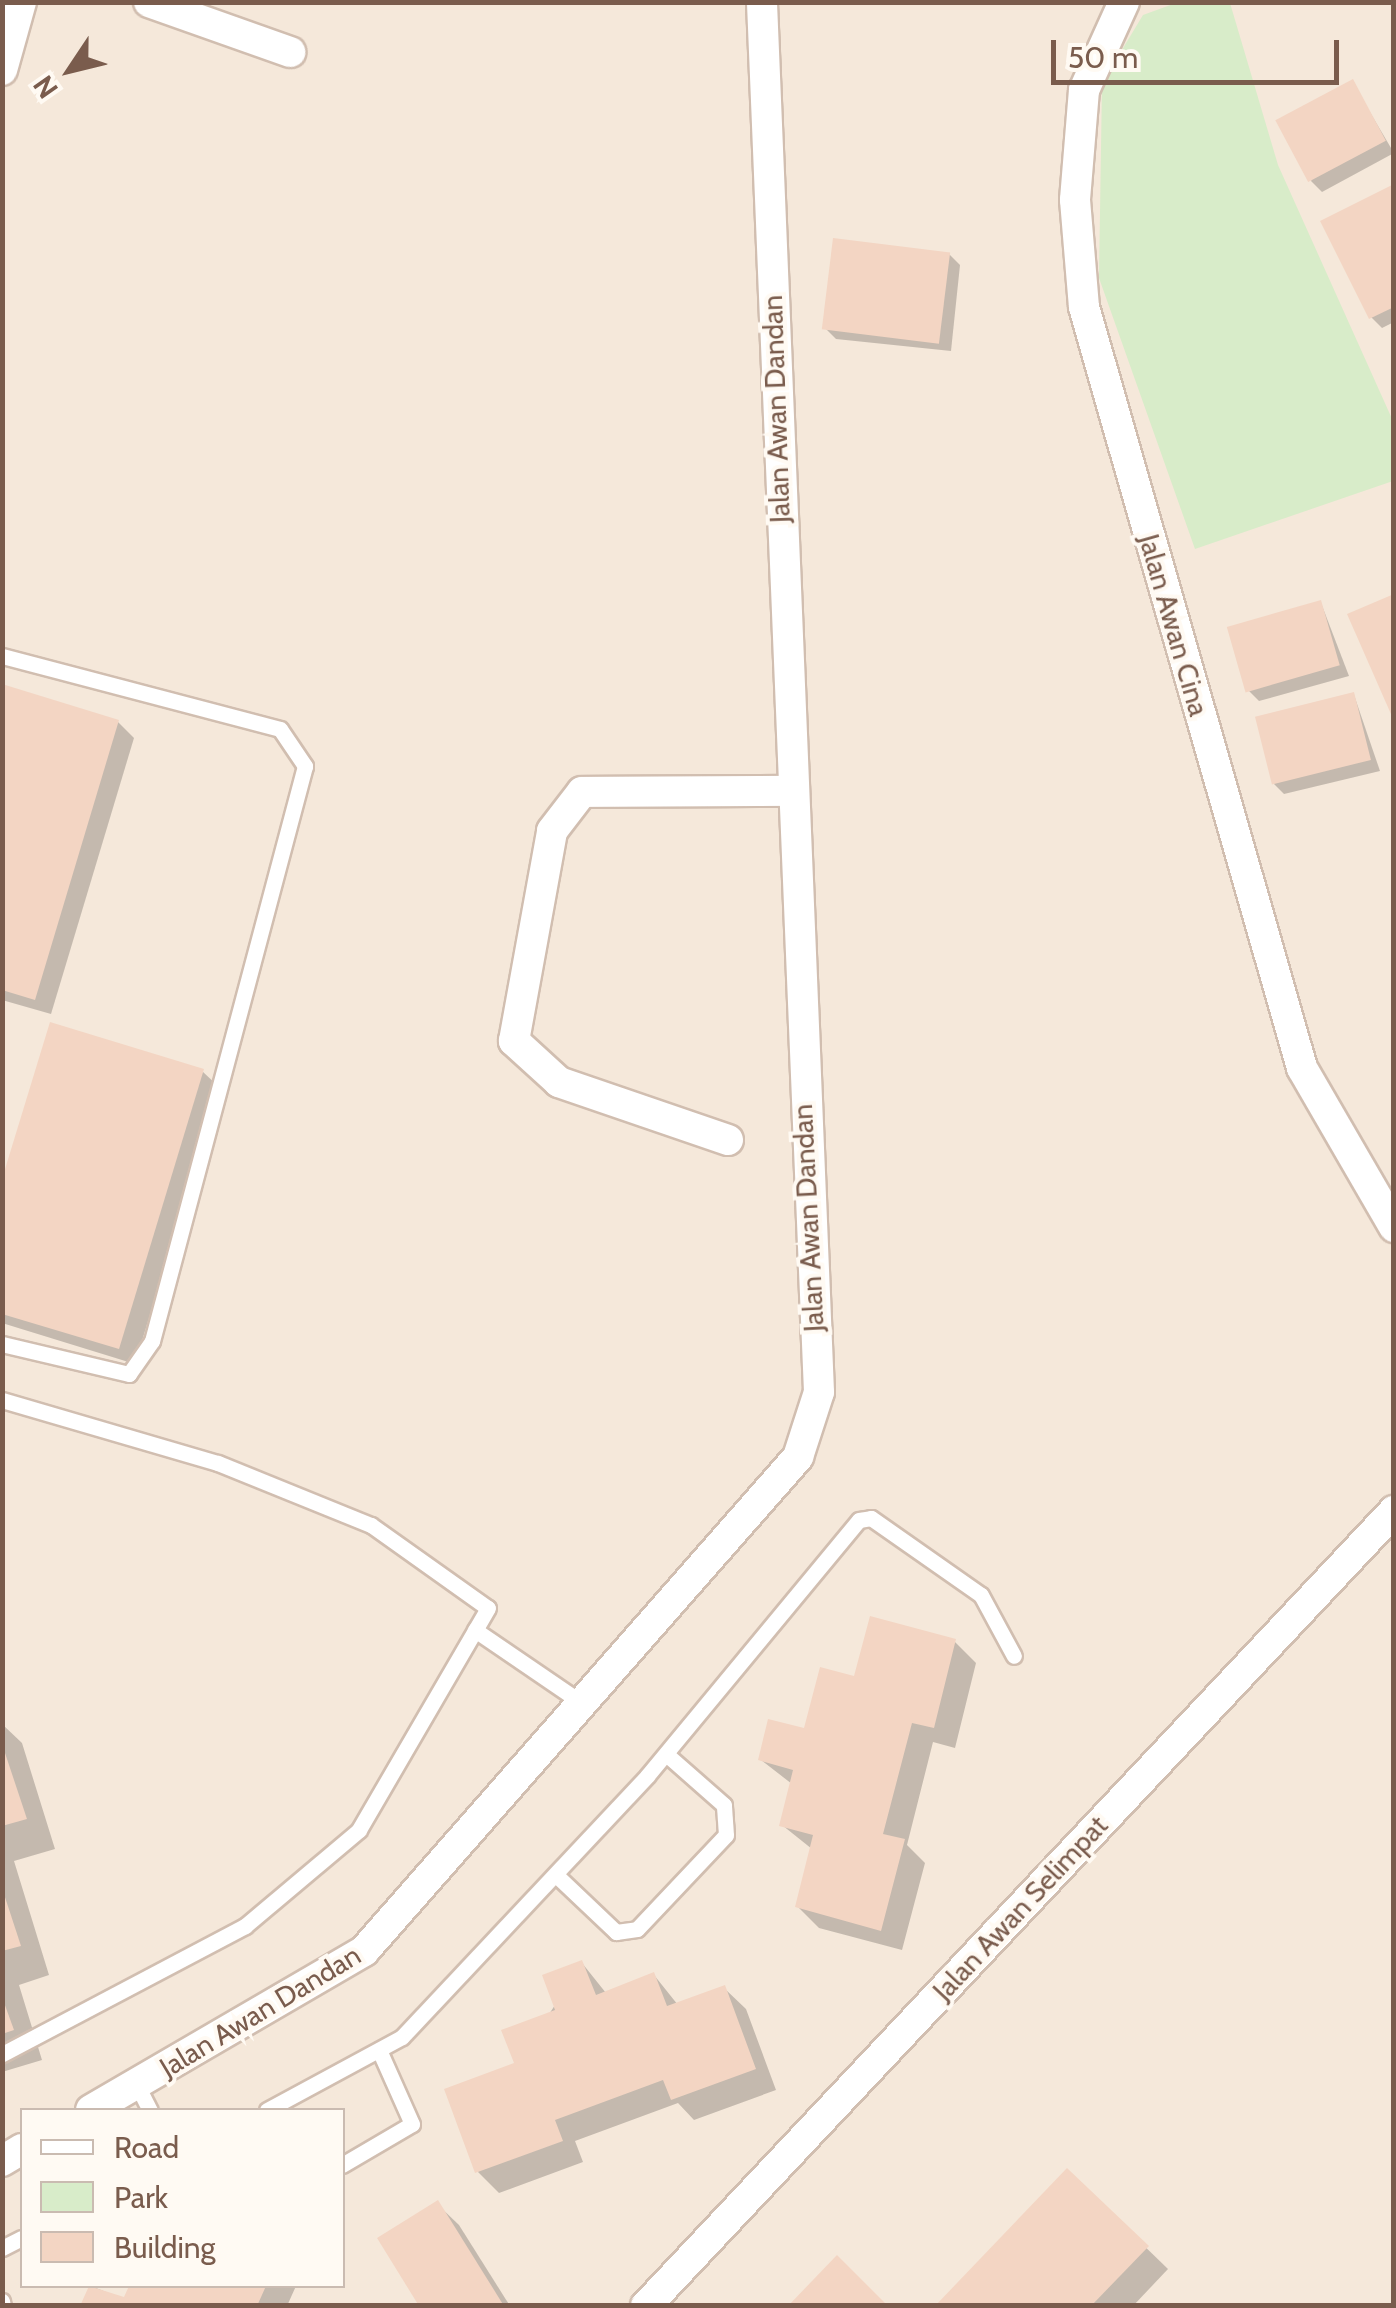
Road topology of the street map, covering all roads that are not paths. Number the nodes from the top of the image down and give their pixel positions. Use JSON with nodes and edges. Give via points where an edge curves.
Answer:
{"nodes":[{"id":1,"x":22,"y":2,"type":"edge"},
{"id":2,"x":148,"y":2,"type":"edge"},
{"id":3,"x":762,"y":2,"type":"edge"},
{"id":4,"x":1124,"y":2,"type":"edge"},
{"id":5,"x":290,"y":52,"type":"dead end"},
{"id":6,"x":2,"y":70,"type":"edge"},
{"id":7,"x":2,"y":656,"type":"edge"},
{"id":8,"x":791,"y":791,"type":"junction"},
{"id":9,"x":728,"y":1140,"type":"dead end"},
{"id":10,"x":1394,"y":1227,"type":"edge"},
{"id":11,"x":2,"y":1344,"type":"edge"},
{"id":12,"x":2,"y":1400,"type":"edge"},
{"id":13,"x":1394,"y":1511,"type":"edge"},
{"id":14,"x":475,"y":1630,"type":"junction"},
{"id":15,"x":1014,"y":1656,"type":"dead end"},
{"id":16,"x":582,"y":1703,"type":"junction"},
{"id":17,"x":666,"y":1754,"type":"junction"},
{"id":18,"x":556,"y":1875,"type":"junction"},
{"id":19,"x":379,"y":2050,"type":"junction"},
{"id":20,"x":2,"y":2054,"type":"edge"},
{"id":21,"x":144,"y":2098,"type":"edge"},
{"id":22,"x":101,"y":2108,"type":"edge"},
{"id":23,"x":270,"y":2108,"type":"edge"},
{"id":24,"x":345,"y":2164,"type":"edge"},
{"id":25,"x":646,"y":2306,"type":"edge"}],
"edges":[{"from":1,"to":6,"type":"street"},
{"from":2,"to":5,"type":"street"},
{"from":3,"to":8,"type":"street","name":"Jalan Awan Dandan"},
{"from":4,"to":10,"type":"street","name":"Jalan Awan Cina","via":[[1084,90],[1074,200],[1084,307],[1302,1068]]},
{"from":7,"to":11,"type":"lane","via":[[280,729],[306,766],[152,1341],[128,1374]]},
{"from":8,"to":9,"type":"street","via":[[582,792],[552,831],[538,907],[514,1041],[559,1082]]},
{"from":8,"to":16,"type":"street","name":"Jalan Awan Dandan","via":[[819,1392],[798,1457]]},
{"from":12,"to":14,"type":"lane","via":[[218,1463],[371,1526],[488,1608]]},
{"from":13,"to":25,"type":"street","name":"Jalan Awan Selimpat"},
{"from":14,"to":16,"type":"lane"},
{"from":14,"to":20,"type":"lane","via":[[359,1830],[245,1926]]},
{"from":15,"to":17,"type":"lane","via":[[981,1595],[871,1518],[858,1520]]},
{"from":16,"to":21,"type":"street","name":"Jalan Awan Dandan","via":[[364,1952]]},
{"from":17,"to":18,"type":"lane"},
{"from":17,"to":18,"type":"lane","via":[[724,1805],[726,1835],[636,1930],[616,1932]]},
{"from":18,"to":19,"type":"lane"},
{"from":19,"to":23,"type":"lane"},
{"from":19,"to":24,"type":"lane","via":[[412,2124]]},
{"from":21,"to":22,"type":"street","name":"Jalan Awan Dandan"}]}
